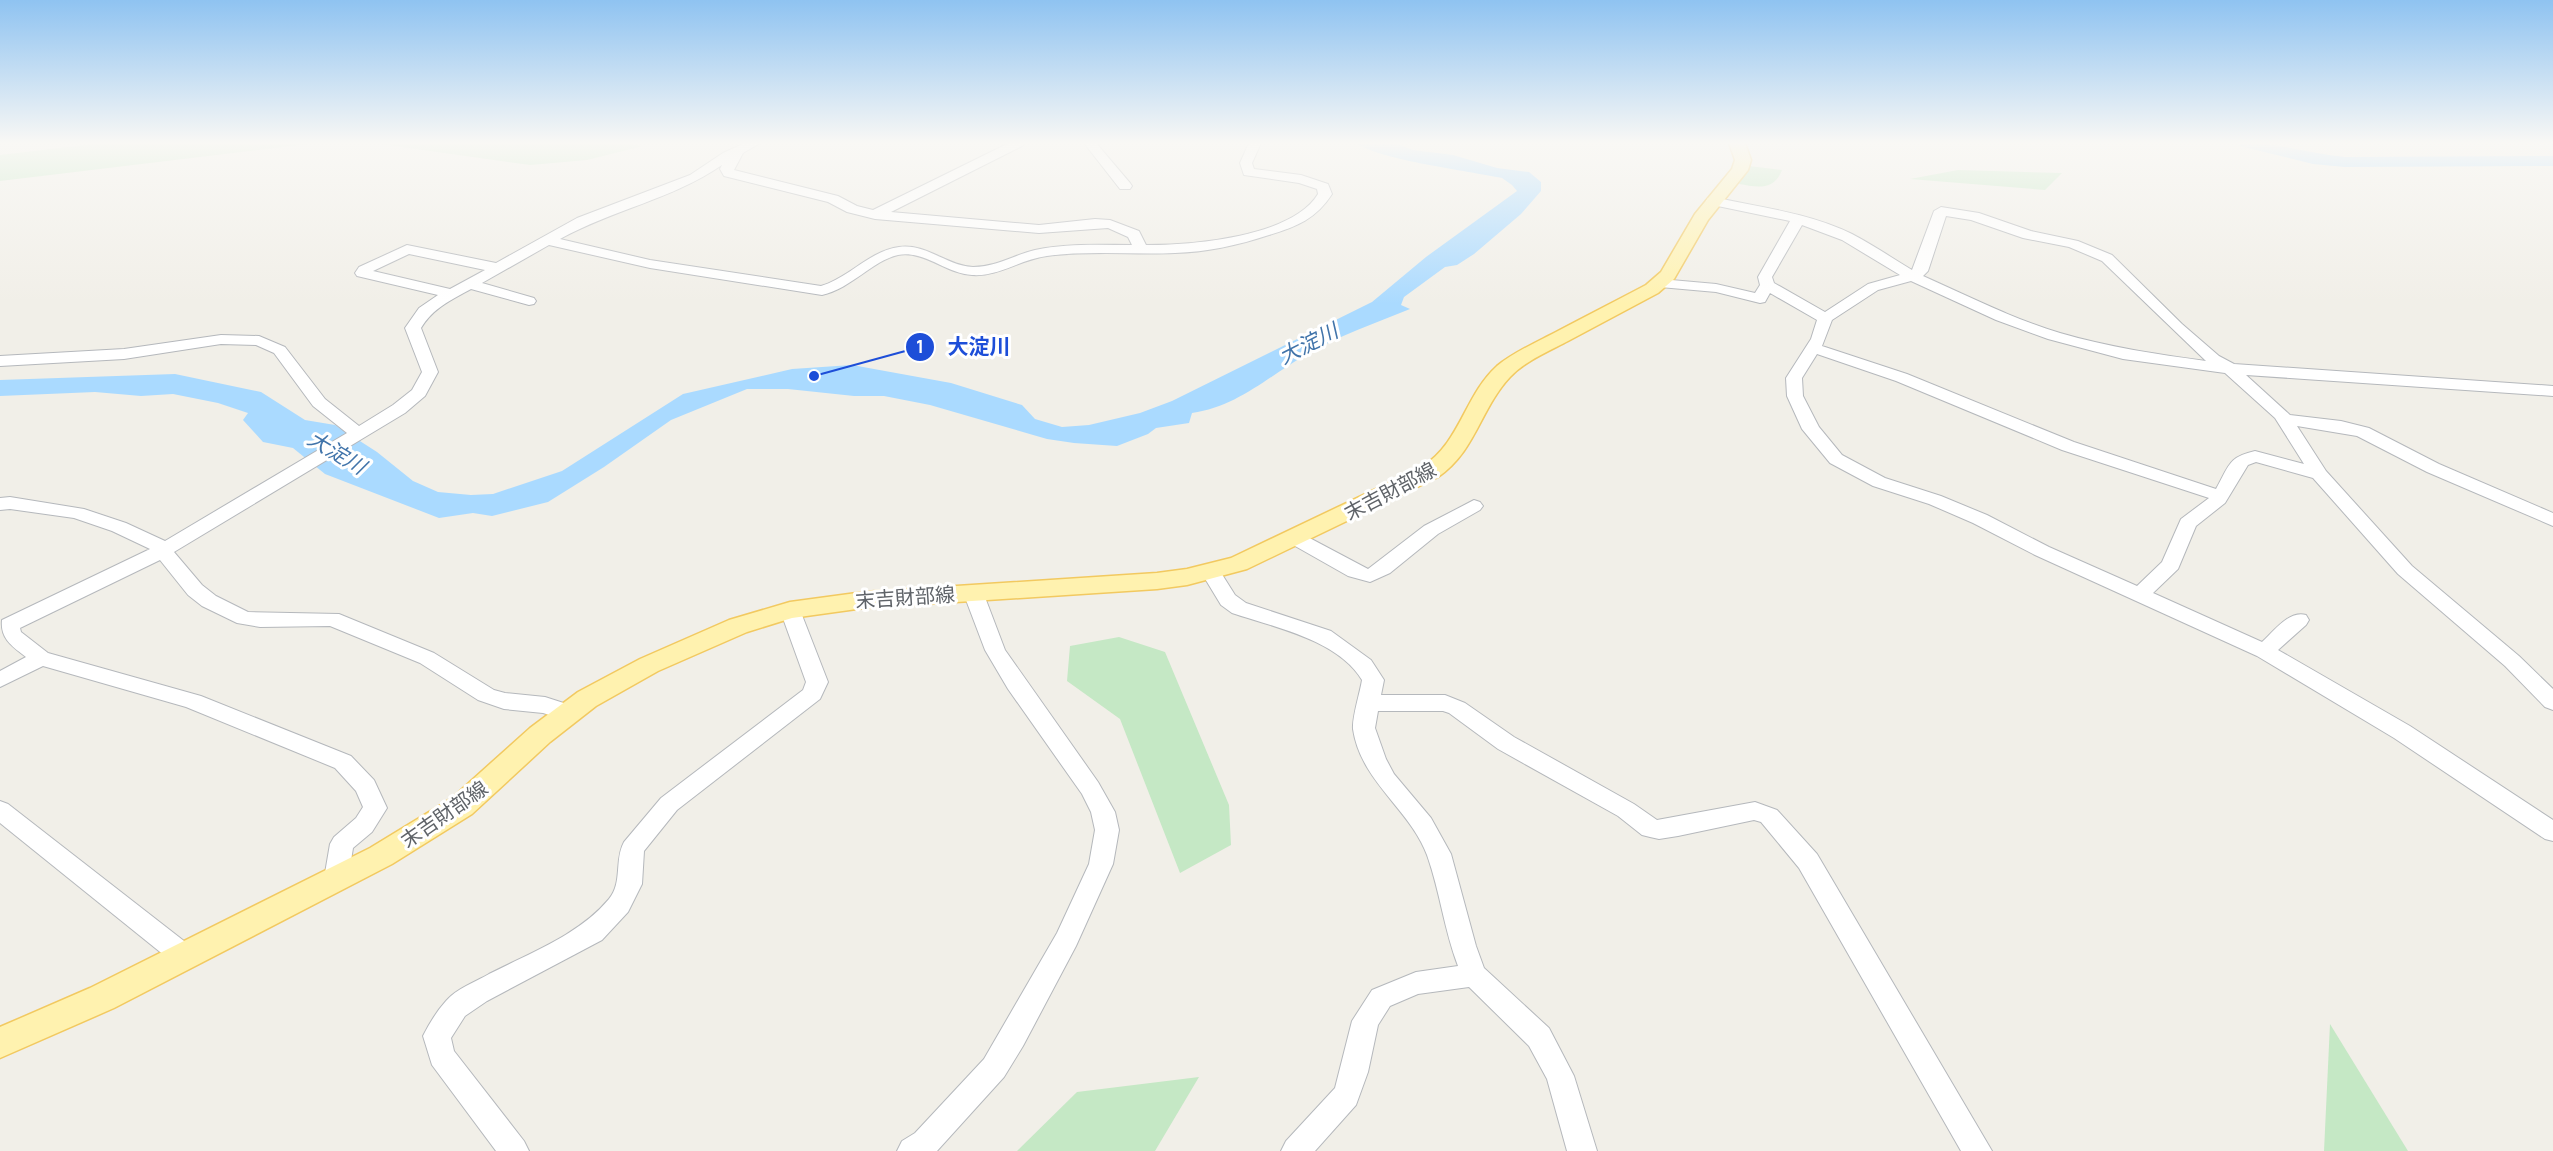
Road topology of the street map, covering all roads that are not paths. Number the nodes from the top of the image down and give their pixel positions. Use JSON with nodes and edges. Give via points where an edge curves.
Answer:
{"nodes":[{"id":1,"x":646,"y":197,"type":"edge"},
{"id":2,"x":824,"y":197,"type":"edge"},
{"id":3,"x":911,"y":197,"type":"edge"},
{"id":4,"x":1324,"y":197,"type":"edge"},
{"id":5,"x":1717,"y":197,"type":"edge"},
{"id":6,"x":1713,"y":201,"type":"junction"},
{"id":7,"x":875,"y":215,"type":"junction"},
{"id":8,"x":1798,"y":219,"type":"junction"},
{"id":9,"x":546,"y":240,"type":"junction"},
{"id":10,"x":1140,"y":248,"type":"junction"},
{"id":11,"x":498,"y":268,"type":"junction"},
{"id":12,"x":1912,"y":276,"type":"junction"},
{"id":13,"x":1660,"y":283,"type":"junction"},
{"id":14,"x":469,"y":284,"type":"junction"},
{"id":15,"x":1767,"y":285,"type":"junction"},
{"id":16,"x":451,"y":294,"type":"junction"},
{"id":17,"x":529,"y":301,"type":"dead end"},
{"id":18,"x":1825,"y":318,"type":"junction"},
{"id":19,"x":1812,"y":348,"type":"junction"},
{"id":20,"x":0,"y":361,"type":"edge"},
{"id":21,"x":2230,"y":369,"type":"junction"},
{"id":22,"x":2553,"y":391,"type":"edge"},
{"id":23,"x":2285,"y":419,"type":"junction"},
{"id":24,"x":359,"y":433,"type":"junction"},
{"id":25,"x":2319,"y":474,"type":"junction"},
{"id":26,"x":2220,"y":496,"type":"junction"},
{"id":27,"x":0,"y":504,"type":"edge"},
{"id":28,"x":1474,"y":506,"type":"dead end"},
{"id":29,"x":2553,"y":520,"type":"edge"},
{"id":30,"x":1295,"y":538,"type":"junction"},
{"id":31,"x":164,"y":550,"type":"junction"},
{"id":32,"x":1210,"y":572,"type":"junction"},
{"id":33,"x":973,"y":592,"type":"junction"},
{"id":34,"x":2140,"y":595,"type":"junction"},
{"id":35,"x":790,"y":610,"type":"junction"},
{"id":36,"x":2299,"y":620,"type":"dead end"},
{"id":37,"x":4,"y":624,"type":"edge"},
{"id":38,"x":2264,"y":651,"type":"junction"},
{"id":39,"x":41,"y":658,"type":"junction"},
{"id":40,"x":0,"y":680,"type":"edge"},
{"id":41,"x":2553,"y":702,"type":"edge"},
{"id":42,"x":1368,"y":703,"type":"junction"},
{"id":43,"x":568,"y":713,"type":"junction"},
{"id":44,"x":0,"y":810,"type":"edge"},
{"id":45,"x":2553,"y":832,"type":"edge"},
{"id":46,"x":336,"y":879,"type":"junction"},
{"id":47,"x":184,"y":956,"type":"junction"},
{"id":48,"x":1474,"y":975,"type":"junction"},
{"id":49,"x":0,"y":1043,"type":"edge"},
{"id":50,"x":1974,"y":1150,"type":"edge"},
{"id":51,"x":514,"y":1151,"type":"edge"},
{"id":52,"x":912,"y":1151,"type":"edge"},
{"id":53,"x":1296,"y":1151,"type":"edge"},
{"id":54,"x":1582,"y":1151,"type":"edge"}],
"edges":[{"from":1,"to":9,"type":"street","via":[[582,221]]},
{"from":2,"to":7,"type":"street"},
{"from":3,"to":7,"type":"street"},
{"from":4,"to":10,"type":"street","via":[[1302,220],[1223,244]]},
{"from":5,"to":6,"type":"main road","name":"末吉財部線"},
{"from":6,"to":8,"type":"street"},
{"from":6,"to":13,"type":"main road","name":"末吉財部線"},
{"from":7,"to":10,"type":"street","via":[[1039,229],[1081,223],[1110,224],[1134,234]]},
{"from":8,"to":12,"type":"street","via":[[1847,237]]},
{"from":8,"to":15,"type":"street","via":[[1766,277]]},
{"from":9,"to":10,"type":"street","via":[[650,264],[822,291],[835,289],[888,254],[899,251],[920,252],[958,269],[990,272],[1026,255],[1087,248]]},
{"from":9,"to":11,"type":"street"},
{"from":11,"to":14,"type":"street"},
{"from":11,"to":16,"type":"street","via":[[407,249],[362,273]]},
{"from":12,"to":18,"type":"street","via":[[1873,287]]},
{"from":12,"to":21,"type":"street","via":[[2053,336],[2123,354]]},
{"from":12,"to":21,"type":"street","via":[[1921,271],[1941,211],[1974,216],[2028,235],[2073,244],[2107,258],[2177,327]]},
{"from":13,"to":15,"type":"street","via":[[1716,288],[1760,299]]},
{"from":13,"to":30,"type":"main road","name":"末吉財部線","via":[[1504,370],[1485,392],[1461,442],[1442,464],[1409,484]]},
{"from":14,"to":16,"type":"street"},
{"from":14,"to":17,"type":"street"},
{"from":15,"to":18,"type":"street"},
{"from":16,"to":24,"type":"street","via":[[424,311],[413,328],[430,372],[419,393]]},
{"from":18,"to":19,"type":"street"},
{"from":19,"to":26,"type":"street","via":[[1858,360],[2047,438]]},
{"from":19,"to":34,"type":"street","via":[[1794,378],[1795,396],[1811,429],[1836,459],[1879,482],[1980,519]]},
{"from":20,"to":24,"type":"street","via":[[147,352],[216,341],[262,342],[284,353],[323,409]]},
{"from":21,"to":22,"type":"street"},
{"from":21,"to":23,"type":"street"},
{"from":23,"to":25,"type":"street"},
{"from":23,"to":29,"type":"street","via":[[2363,432],[2433,468]]},
{"from":24,"to":31,"type":"street"},
{"from":25,"to":26,"type":"street","via":[[2256,456],[2241,460]]},
{"from":25,"to":41,"type":"street","via":[[2405,570],[2512,660]]},
{"from":26,"to":34,"type":"street","via":[[2188,523],[2171,566]]},
{"from":27,"to":31,"type":"street","via":[[77,513],[118,527]]},
{"from":28,"to":30,"type":"street","via":[[1431,530],[1370,576],[1355,572]]},
{"from":30,"to":32,"type":"main road","name":"末吉財部線","via":[[1239,564]]},
{"from":31,"to":37,"type":"street"},
{"from":31,"to":43,"type":"street","via":[[195,590],[243,618],[332,619],[426,658],[486,695]]},
{"from":32,"to":33,"type":"main road","name":"末吉財部線","via":[[1157,581]]},
{"from":32,"to":42,"type":"street","via":[[1228,600],[1239,608],[1324,636],[1364,665],[1372,680]]},
{"from":33,"to":35,"type":"main road","name":"末吉財部線"},
{"from":33,"to":52,"type":"street","via":[[995,650],[1090,788],[1103,812],[1107,831],[1101,864],[1067,939],[994,1068],[926,1143]]},
{"from":34,"to":38,"type":"street"},
{"from":35,"to":43,"type":"main road","name":"末吉財部線","via":[[738,626],[649,665]]},
{"from":35,"to":51,"type":"street","via":[[817,682],[812,694],[669,804],[632,849],[630,884],[620,905],[593,932],[478,993],[456,1008],[437,1036],[442,1056]]},
{"from":36,"to":38,"type":"street"},
{"from":37,"to":39,"type":"street","via":[[11,635]]},
{"from":38,"to":45,"type":"street","via":[[2402,732]]},
{"from":39,"to":40,"type":"street"},
{"from":39,"to":46,"type":"street","via":[[193,701],[343,762],[366,786],[375,808],[364,825],[342,844]]},
{"from":42,"to":48,"type":"street","via":[[1364,728],[1375,759],[1439,854]]},
{"from":42,"to":50,"type":"street","via":[[1445,703],[1457,708],[1506,743],[1626,810],[1650,828],[1678,827],[1755,811],[1768,816],[1808,861],[1830,896]]},
{"from":43,"to":46,"type":"main road","name":"末吉財部線","via":[[462,806],[406,842]]},
{"from":44,"to":47,"type":"street"},
{"from":46,"to":47,"type":"main road","name":"末吉財部線"},
{"from":47,"to":49,"type":"main road","name":"末吉財部線"},
{"from":48,"to":53,"type":"street","via":[[1416,983],[1381,998],[1365,1021],[1346,1096]]},
{"from":48,"to":54,"type":"street","via":[[1539,1037],[1560,1076]]}]}
